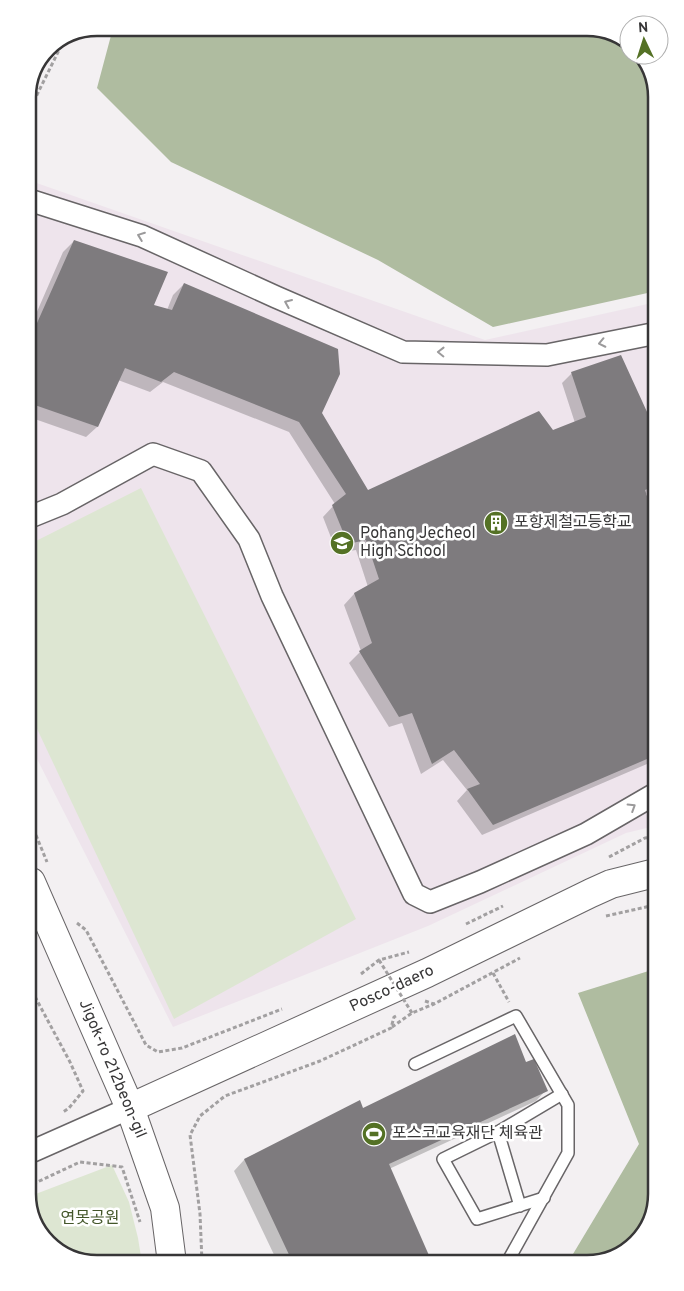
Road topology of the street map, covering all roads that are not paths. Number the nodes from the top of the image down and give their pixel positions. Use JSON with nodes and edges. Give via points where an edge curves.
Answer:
{"nodes":[{"id":1,"x":36,"y":203,"type":"edge"},
{"id":2,"x":648,"y":337,"type":"edge"},
{"id":3,"x":36,"y":515,"type":"edge"},
{"id":4,"x":648,"y":798,"type":"edge"},
{"id":5,"x":40,"y":874,"type":"edge"},
{"id":6,"x":648,"y":875,"type":"edge"},
{"id":7,"x":415,"y":1064,"type":"dead end"},
{"id":8,"x":562,"y":1094,"type":"junction"},
{"id":9,"x":130,"y":1108,"type":"junction"},
{"id":10,"x":498,"y":1132,"type":"junction"},
{"id":11,"x":36,"y":1150,"type":"edge"},
{"id":12,"x":544,"y":1198,"type":"junction"},
{"id":13,"x":520,"y":1206,"type":"junction"},
{"id":14,"x":171,"y":1255,"type":"edge"},
{"id":15,"x":511,"y":1255,"type":"edge"}],
"edges":[{"from":2,"to":1,"type":"street","one_way":true,"via":[[547,355],[403,352],[142,236]]},
{"from":3,"to":4,"type":"street","one_way":true,"via":[[153,454],[201,471],[249,539],[272,596],[414,894],[430,902],[586,834]]},
{"from":5,"to":9,"type":"main road","name":"Jigok-ro 212beon-gil"},
{"from":6,"to":9,"type":"main road","name":"Posco-daero","via":[[591,893],[427,973]]},
{"from":7,"to":8,"type":"lane","via":[[516,1016]]},
{"from":8,"to":10,"type":"lane"},
{"from":8,"to":12,"type":"lane","via":[[568,1105],[568,1152]]},
{"from":9,"to":11,"type":"street"},
{"from":9,"to":14,"type":"main road","name":"Jigok-ro 212beon-gil","via":[[165,1208]]},
{"from":10,"to":13,"type":"lane"},
{"from":10,"to":13,"type":"lane","via":[[443,1159],[477,1219]]},
{"from":12,"to":13,"type":"lane"},
{"from":12,"to":15,"type":"lane"}]}
